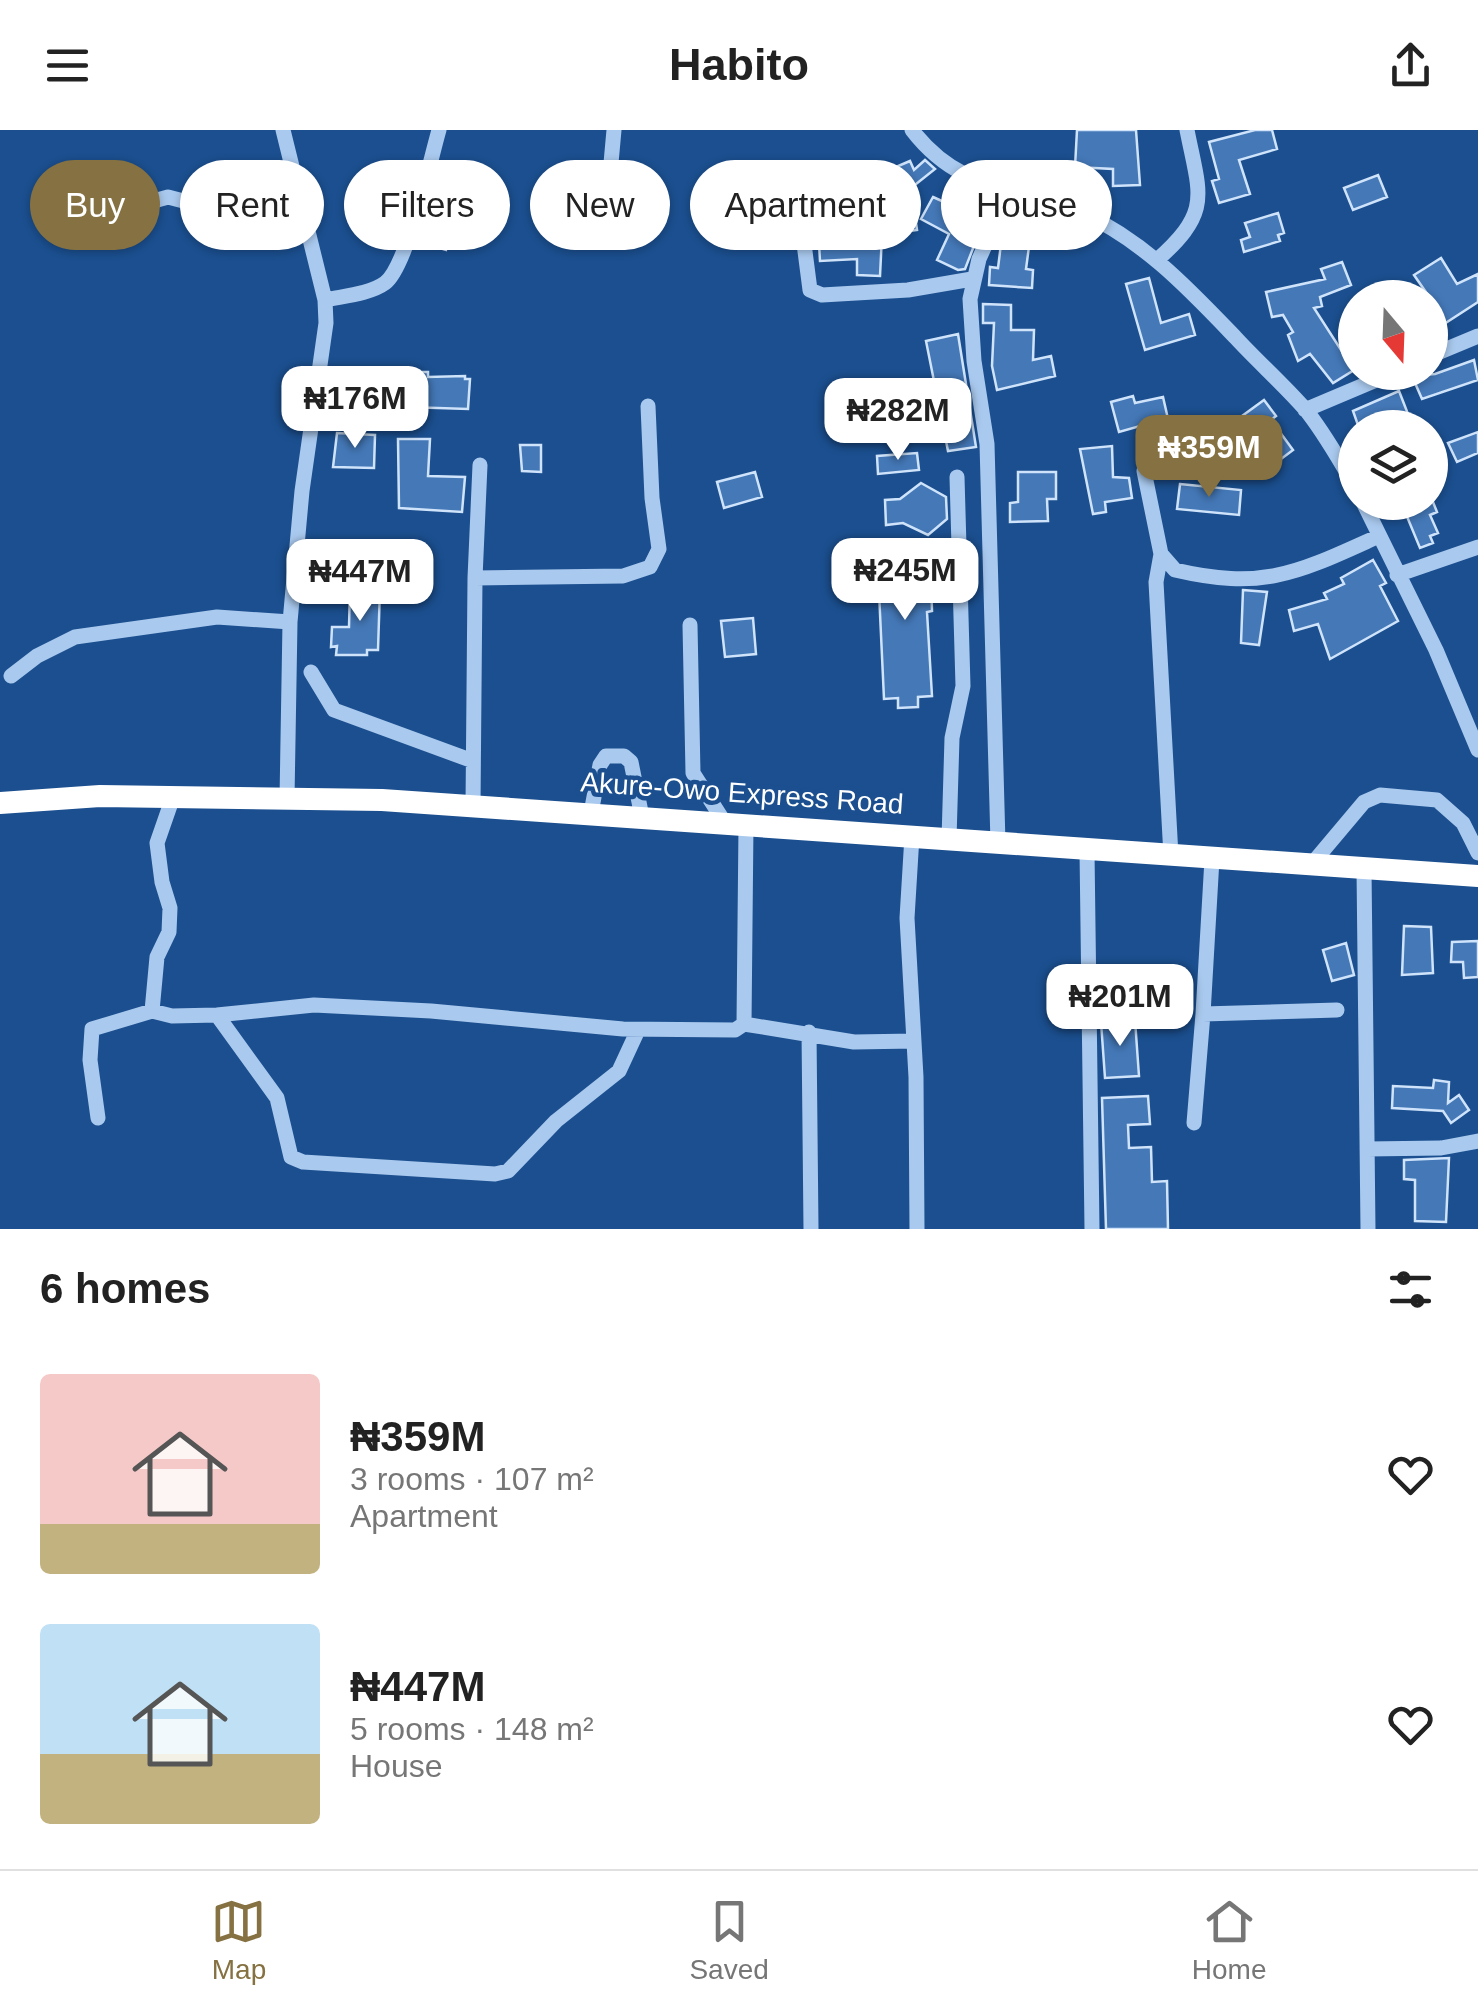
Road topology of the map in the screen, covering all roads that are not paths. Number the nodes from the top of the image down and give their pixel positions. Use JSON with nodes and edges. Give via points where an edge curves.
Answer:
{"nodes":[{"id":1,"x":283,"y":130,"type":"edge"},
{"id":2,"x":439,"y":130,"type":"edge"},
{"id":3,"x":614,"y":130,"type":"edge"},
{"id":4,"x":912,"y":130,"type":"edge"},
{"id":5,"x":1188,"y":130,"type":"edge"},
{"id":6,"x":291,"y":160,"type":"edge"},
{"id":7,"x":611,"y":160,"type":"edge"},
{"id":8,"x":942,"y":160,"type":"edge"},
{"id":9,"x":1112,"y":232,"type":"edge"},
{"id":10,"x":313,"y":250,"type":"edge"},
{"id":11,"x":803,"y":250,"type":"edge"},
{"id":12,"x":984,"y":250,"type":"edge"},
{"id":13,"x":1157,"y":260,"type":"junction"},
{"id":14,"x":972,"y":279,"type":"junction"},
{"id":15,"x":325,"y":300,"type":"junction"},
{"id":16,"x":1478,"y":336,"type":"edge"},
{"id":17,"x":1448,"y":348,"type":"edge"},
{"id":18,"x":1352,"y":390,"type":"edge"},
{"id":19,"x":648,"y":406,"type":"dead end"},
{"id":20,"x":1305,"y":410,"type":"junction"},
{"id":21,"x":1338,"y":460,"type":"edge"},
{"id":22,"x":480,"y":464,"type":"dead end"},
{"id":23,"x":1144,"y":471,"type":"dead end"},
{"id":24,"x":957,"y":477,"type":"dead end"},
{"id":25,"x":1371,"y":520,"type":"edge"},
{"id":26,"x":1379,"y":536,"type":"junction"},
{"id":27,"x":1478,"y":547,"type":"edge"},
{"id":28,"x":1161,"y":554,"type":"junction"},
{"id":29,"x":1397,"y":575,"type":"junction"},
{"id":30,"x":474,"y":578,"type":"junction"},
{"id":31,"x":290,"y":622,"type":"junction"},
{"id":32,"x":690,"y":626,"type":"dead end"},
{"id":33,"x":311,"y":672,"type":"dead end"},
{"id":34,"x":11,"y":676,"type":"dead end"},
{"id":35,"x":1478,"y":750,"type":"edge"},
{"id":36,"x":473,"y":761,"type":"junction"},
{"id":37,"x":174,"y":797,"type":"junction"},
{"id":38,"x":288,"y":799,"type":"junction"},
{"id":39,"x":0,"y":803,"type":"edge"},
{"id":40,"x":473,"y":806,"type":"junction"},
{"id":41,"x":592,"y":813,"type":"junction"},
{"id":42,"x":642,"y":817,"type":"junction"},
{"id":43,"x":735,"y":824,"type":"junction"},
{"id":44,"x":912,"y":836,"type":"junction"},
{"id":45,"x":949,"y":839,"type":"junction"},
{"id":46,"x":998,"y":843,"type":"junction"},
{"id":47,"x":1087,"y":851,"type":"junction"},
{"id":48,"x":1478,"y":853,"type":"edge"},
{"id":49,"x":1171,"y":856,"type":"junction"},
{"id":50,"x":1212,"y":859,"type":"junction"},
{"id":51,"x":1311,"y":865,"type":"junction"},
{"id":52,"x":1364,"y":868,"type":"junction"},
{"id":53,"x":1478,"y":876,"type":"edge"},
{"id":54,"x":1337,"y":1010,"type":"dead end"},
{"id":55,"x":152,"y":1011,"type":"junction"},
{"id":56,"x":1203,"y":1014,"type":"junction"},
{"id":57,"x":217,"y":1015,"type":"junction"},
{"id":58,"x":744,"y":1024,"type":"junction"},
{"id":59,"x":638,"y":1030,"type":"junction"},
{"id":60,"x":809,"y":1032,"type":"junction"},
{"id":61,"x":914,"y":1041,"type":"junction"},
{"id":62,"x":98,"y":1118,"type":"dead end"},
{"id":63,"x":1194,"y":1123,"type":"dead end"},
{"id":64,"x":1478,"y":1141,"type":"edge"},
{"id":65,"x":1367,"y":1149,"type":"junction"},
{"id":66,"x":811,"y":1229,"type":"edge"},
{"id":67,"x":917,"y":1229,"type":"edge"},
{"id":68,"x":1092,"y":1229,"type":"edge"},
{"id":69,"x":1368,"y":1229,"type":"edge"}],
"edges":[{"from":1,"to":6,"type":"street"},
{"from":2,"to":15,"type":"street","via":[[392,278]]},
{"from":3,"to":7,"type":"street"},
{"from":4,"to":8,"type":"street"},
{"from":5,"to":13,"type":"street","via":[[1199,194],[1194,220]]},
{"from":9,"to":13,"type":"street"},
{"from":10,"to":15,"type":"street"},
{"from":11,"to":14,"type":"street","via":[[810,290],[822,295]]},
{"from":12,"to":14,"type":"street"},
{"from":13,"to":20,"type":"street"},
{"from":14,"to":46,"type":"street","via":[[974,361],[987,444]]},
{"from":15,"to":31,"type":"street"},
{"from":16,"to":17,"type":"street"},
{"from":18,"to":20,"type":"street"},
{"from":19,"to":30,"type":"street","via":[[659,549],[650,567],[623,576]]},
{"from":20,"to":21,"type":"street"},
{"from":22,"to":30,"type":"street"},
{"from":23,"to":28,"type":"street"},
{"from":24,"to":45,"type":"street","via":[[963,686],[952,738]]},
{"from":25,"to":26,"type":"street"},
{"from":26,"to":28,"type":"street","via":[[1268,579],[1186,572]]},
{"from":26,"to":29,"type":"street"},
{"from":27,"to":29,"type":"street"},
{"from":28,"to":49,"type":"street","via":[[1156,582]]},
{"from":29,"to":35,"type":"street"},
{"from":30,"to":36,"type":"street"},
{"from":31,"to":34,"type":"street","via":[[217,617],[74,637]]},
{"from":31,"to":38,"type":"street"},
{"from":32,"to":43,"type":"street","via":[[693,773]]},
{"from":33,"to":36,"type":"street","via":[[334,710]]},
{"from":36,"to":40,"type":"street"},
{"from":37,"to":38,"type":"highway","name":"Akure-Owo Express Road"},
{"from":37,"to":39,"type":"highway","name":"Akure-Owo Express Road"},
{"from":37,"to":55,"type":"street","via":[[157,843],[170,932],[157,958]]},
{"from":38,"to":40,"type":"highway","name":"Akure-Owo Express Road"},
{"from":40,"to":41,"type":"highway","name":"Akure-Owo Express Road"},
{"from":41,"to":42,"type":"highway","name":"Akure-Owo Express Road"},
{"from":41,"to":42,"type":"street","via":[[600,765],[606,756],[624,756],[631,762]]},
{"from":42,"to":43,"type":"highway","name":"Akure-Owo Express Road"},
{"from":43,"to":44,"type":"highway","name":"Akure-Owo Express Road"},
{"from":43,"to":58,"type":"street"},
{"from":44,"to":45,"type":"highway","name":"Akure-Owo Express Road"},
{"from":44,"to":61,"type":"street","via":[[907,918]]},
{"from":45,"to":46,"type":"highway","name":"Akure-Owo Express Road"},
{"from":46,"to":47,"type":"highway","name":"Akure-Owo Express Road"},
{"from":47,"to":49,"type":"highway","name":"Akure-Owo Express Road"},
{"from":47,"to":68,"type":"street"},
{"from":48,"to":51,"type":"street","via":[[1462,823],[1437,800],[1380,795],[1364,802]]},
{"from":49,"to":50,"type":"highway","name":"Akure-Owo Express Road"},
{"from":50,"to":51,"type":"highway","name":"Akure-Owo Express Road"},
{"from":50,"to":56,"type":"street"},
{"from":51,"to":52,"type":"highway","name":"Akure-Owo Express Road"},
{"from":52,"to":53,"type":"highway","name":"Akure-Owo Express Road"},
{"from":52,"to":65,"type":"street"},
{"from":54,"to":56,"type":"street"},
{"from":55,"to":57,"type":"street"},
{"from":55,"to":62,"type":"street","via":[[92,1030]]},
{"from":56,"to":63,"type":"street"},
{"from":57,"to":59,"type":"street","via":[[314,1006],[431,1010]]},
{"from":57,"to":59,"type":"street","via":[[277,1098],[291,1157],[495,1174],[508,1171],[619,1072]]},
{"from":58,"to":59,"type":"street","via":[[735,1030]]},
{"from":58,"to":60,"type":"street"},
{"from":60,"to":61,"type":"street","via":[[854,1042]]},
{"from":60,"to":66,"type":"street"},
{"from":61,"to":67,"type":"street"},
{"from":64,"to":65,"type":"street"},
{"from":65,"to":69,"type":"street"}]}
